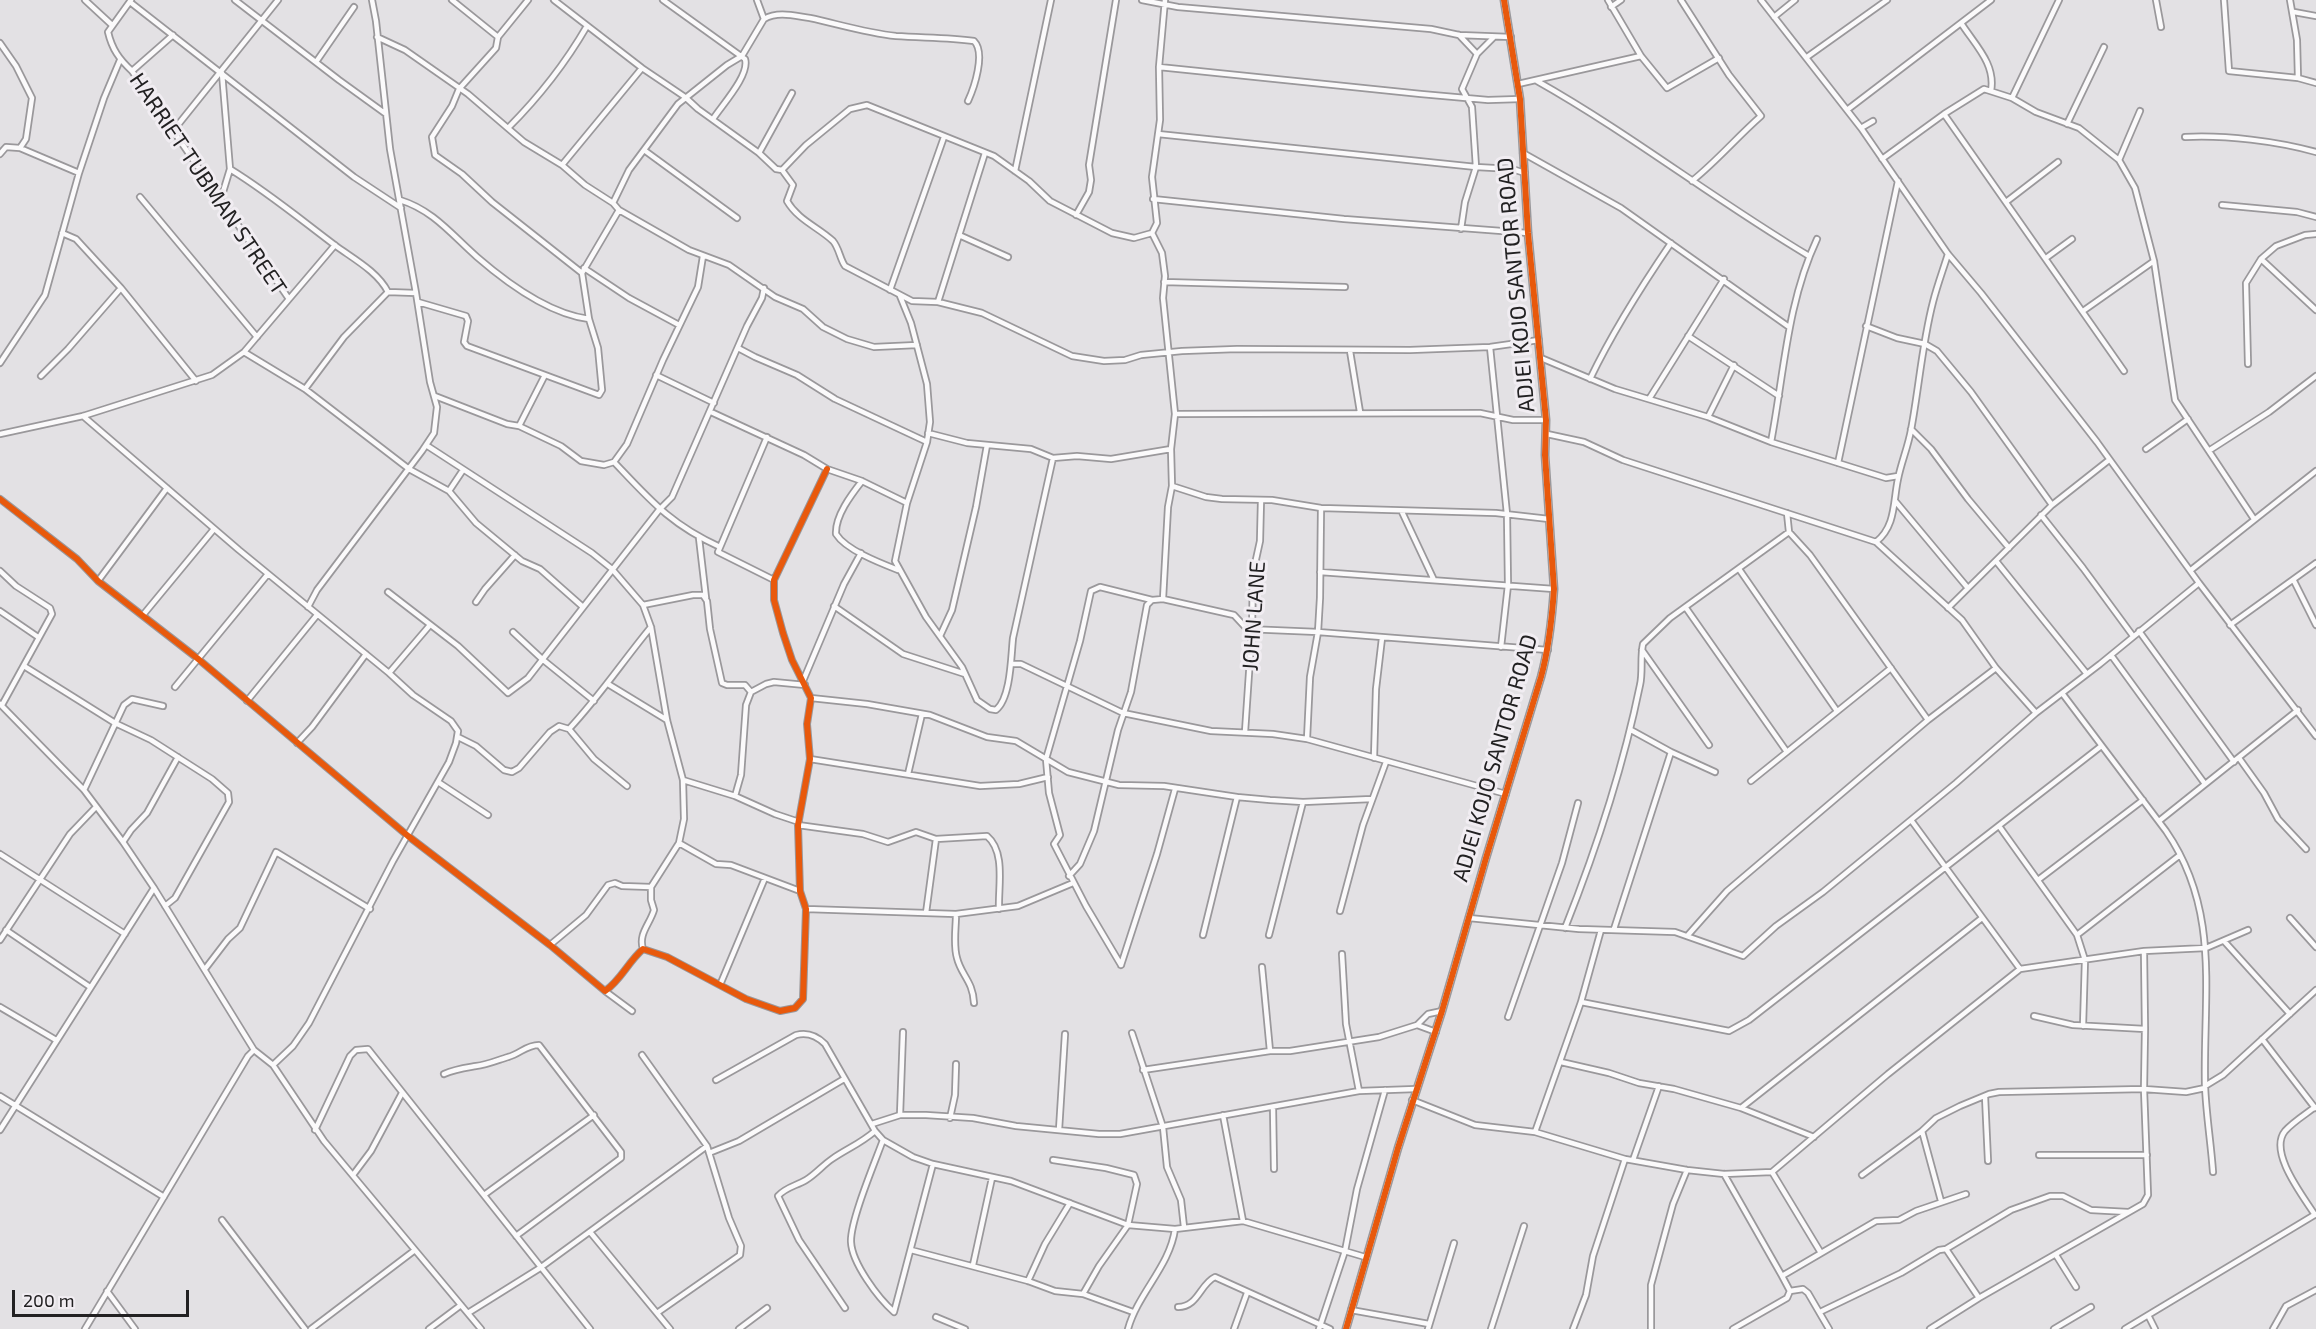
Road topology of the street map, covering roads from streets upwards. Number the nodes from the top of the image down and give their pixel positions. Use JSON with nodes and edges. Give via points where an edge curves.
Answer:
{"nodes":[{"id":1,"x":85,"y":0,"type":"edge"},
{"id":2,"x":235,"y":0,"type":"edge"},
{"id":3,"x":278,"y":0,"type":"edge"},
{"id":4,"x":372,"y":0,"type":"edge"},
{"id":5,"x":452,"y":0,"type":"edge"},
{"id":6,"x":528,"y":0,"type":"edge"},
{"id":7,"x":554,"y":0,"type":"edge"},
{"id":8,"x":663,"y":0,"type":"edge"},
{"id":9,"x":757,"y":0,"type":"edge"},
{"id":10,"x":1051,"y":0,"type":"edge"},
{"id":11,"x":1116,"y":0,"type":"edge"},
{"id":12,"x":1142,"y":0,"type":"edge"},
{"id":13,"x":1504,"y":0,"type":"edge"},
{"id":14,"x":1608,"y":0,"type":"edge"},
{"id":15,"x":1621,"y":0,"type":"edge"},
{"id":16,"x":1681,"y":0,"type":"edge"},
{"id":17,"x":1761,"y":0,"type":"edge"},
{"id":18,"x":1795,"y":0,"type":"edge"},
{"id":19,"x":1887,"y":0,"type":"edge"},
{"id":20,"x":1991,"y":0,"type":"edge"},
{"id":21,"x":2059,"y":0,"type":"edge"},
{"id":22,"x":2156,"y":0,"type":"edge"},
{"id":23,"x":2224,"y":0,"type":"edge"},
{"id":24,"x":2290,"y":0,"type":"edge"},
{"id":25,"x":130,"y":1,"type":"edge"},
{"id":26,"x":1164,"y":2,"type":"edge"},
{"id":27,"x":354,"y":7,"type":"dead end"},
{"id":28,"x":1611,"y":7,"type":"junction"},
{"id":29,"x":2294,"y":12,"type":"junction"},
{"id":30,"x":2316,"y":16,"type":"edge"},
{"id":31,"x":1774,"y":17,"type":"junction"},
{"id":32,"x":764,"y":19,"type":"junction"},
{"id":33,"x":261,"y":20,"type":"junction"},
{"id":34,"x":1961,"y":23,"type":"junction"},
{"id":35,"x":112,"y":25,"type":"junction"},
{"id":36,"x":587,"y":26,"type":"junction"},
{"id":37,"x":2161,"y":27,"type":"dead end"},
{"id":38,"x":173,"y":35,"type":"junction"},
{"id":39,"x":1459,"y":35,"type":"junction"},
{"id":40,"x":498,"y":36,"type":"junction"},
{"id":41,"x":377,"y":37,"type":"junction"},
{"id":42,"x":1494,"y":37,"type":"junction"},
{"id":43,"x":1511,"y":37,"type":"junction"},
{"id":44,"x":0,"y":43,"type":"edge"},
{"id":45,"x":2104,"y":47,"type":"dead end"},
{"id":46,"x":1477,"y":54,"type":"junction"},
{"id":47,"x":742,"y":56,"type":"junction"},
{"id":48,"x":1641,"y":56,"type":"junction"},
{"id":49,"x":1808,"y":57,"type":"junction"},
{"id":50,"x":1719,"y":58,"type":"junction"},
{"id":51,"x":120,"y":60,"type":"junction"},
{"id":52,"x":316,"y":62,"type":"junction"},
{"id":53,"x":642,"y":68,"type":"junction"},
{"id":54,"x":1159,"y":68,"type":"junction"},
{"id":55,"x":132,"y":71,"type":"junction"},
{"id":56,"x":222,"y":73,"type":"junction"},
{"id":57,"x":2298,"y":78,"type":"junction"},
{"id":58,"x":1537,"y":81,"type":"junction"},
{"id":59,"x":2316,"y":83,"type":"edge"},
{"id":60,"x":1518,"y":84,"type":"junction"},
{"id":61,"x":459,"y":89,"type":"junction"},
{"id":62,"x":1991,"y":91,"type":"junction"},
{"id":63,"x":792,"y":93,"type":"dead end"},
{"id":64,"x":685,"y":97,"type":"junction"},
{"id":65,"x":1467,"y":98,"type":"junction"},
{"id":66,"x":2012,"y":98,"type":"junction"},
{"id":67,"x":1520,"y":99,"type":"junction"},
{"id":68,"x":968,"y":101,"type":"dead end"},
{"id":69,"x":1846,"y":110,"type":"junction"},
{"id":70,"x":2140,"y":111,"type":"dead end"},
{"id":71,"x":386,"y":114,"type":"junction"},
{"id":72,"x":1944,"y":114,"type":"junction"},
{"id":73,"x":712,"y":119,"type":"junction"},
{"id":74,"x":1873,"y":121,"type":"dead end"},
{"id":75,"x":2067,"y":124,"type":"junction"},
{"id":76,"x":508,"y":128,"type":"junction"},
{"id":77,"x":1861,"y":128,"type":"junction"},
{"id":78,"x":173,"y":131,"type":"junction"},
{"id":79,"x":1158,"y":134,"type":"junction"},
{"id":80,"x":944,"y":137,"type":"junction"},
{"id":81,"x":2185,"y":137,"type":"dead end"},
{"id":82,"x":20,"y":148,"type":"junction"},
{"id":83,"x":644,"y":150,"type":"junction"},
{"id":84,"x":2316,"y":152,"type":"edge"},
{"id":85,"x":759,"y":153,"type":"junction"},
{"id":86,"x":985,"y":153,"type":"junction"},
{"id":87,"x":1523,"y":153,"type":"junction"},
{"id":88,"x":0,"y":154,"type":"edge"},
{"id":89,"x":1881,"y":159,"type":"junction"},
{"id":90,"x":2119,"y":160,"type":"junction"},
{"id":91,"x":2058,"y":162,"type":"dead end"},
{"id":92,"x":562,"y":165,"type":"junction"},
{"id":93,"x":1476,"y":167,"type":"junction"},
{"id":94,"x":230,"y":170,"type":"junction"},
{"id":95,"x":782,"y":170,"type":"junction"},
{"id":96,"x":1015,"y":171,"type":"junction"},
{"id":97,"x":79,"y":173,"type":"junction"},
{"id":98,"x":1525,"y":173,"type":"junction"},
{"id":99,"x":1692,"y":181,"type":"junction"},
{"id":100,"x":1898,"y":181,"type":"junction"},
{"id":101,"x":140,"y":197,"type":"dead end"},
{"id":102,"x":219,"y":198,"type":"junction"},
{"id":103,"x":1153,"y":199,"type":"junction"},
{"id":104,"x":400,"y":200,"type":"junction"},
{"id":105,"x":2006,"y":202,"type":"junction"},
{"id":106,"x":613,"y":203,"type":"junction"},
{"id":107,"x":2222,"y":206,"type":"dead end"},
{"id":108,"x":401,"y":208,"type":"junction"},
{"id":109,"x":618,"y":210,"type":"junction"},
{"id":110,"x":1076,"y":215,"type":"junction"},
{"id":111,"x":2316,"y":217,"type":"edge"},
{"id":112,"x":737,"y":218,"type":"dead end"},
{"id":113,"x":1461,"y":229,"type":"junction"},
{"id":114,"x":62,"y":232,"type":"junction"},
{"id":115,"x":1152,"y":233,"type":"junction"},
{"id":116,"x":1528,"y":233,"type":"junction"},
{"id":117,"x":2316,"y":234,"type":"edge"},
{"id":118,"x":959,"y":235,"type":"junction"},
{"id":119,"x":1817,"y":239,"type":"dead end"},
{"id":120,"x":2072,"y":239,"type":"dead end"},
{"id":121,"x":1671,"y":243,"type":"junction"},
{"id":122,"x":335,"y":245,"type":"junction"},
{"id":123,"x":1948,"y":254,"type":"junction"},
{"id":124,"x":703,"y":256,"type":"junction"},
{"id":125,"x":1809,"y":256,"type":"junction"},
{"id":126,"x":1008,"y":257,"type":"dead end"},
{"id":127,"x":2046,"y":258,"type":"junction"},
{"id":128,"x":2261,"y":259,"type":"junction"},
{"id":129,"x":2154,"y":261,"type":"junction"},
{"id":130,"x":583,"y":270,"type":"junction"},
{"id":131,"x":1724,"y":279,"type":"junction"},
{"id":132,"x":1164,"y":282,"type":"junction"},
{"id":133,"x":1345,"y":287,"type":"dead end"},
{"id":134,"x":121,"y":288,"type":"junction"},
{"id":135,"x":764,"y":288,"type":"junction"},
{"id":136,"x":890,"y":290,"type":"junction"},
{"id":137,"x":388,"y":292,"type":"junction"},
{"id":138,"x":416,"y":293,"type":"junction"},
{"id":139,"x":900,"y":296,"type":"junction"},
{"id":140,"x":289,"y":299,"type":"junction"},
{"id":141,"x":418,"y":302,"type":"junction"},
{"id":142,"x":938,"y":302,"type":"junction"},
{"id":143,"x":2316,"y":310,"type":"edge"},
{"id":144,"x":2083,"y":311,"type":"junction"},
{"id":145,"x":589,"y":319,"type":"junction"},
{"id":146,"x":679,"y":325,"type":"junction"},
{"id":147,"x":1866,"y":326,"type":"junction"},
{"id":148,"x":1789,"y":327,"type":"junction"},
{"id":149,"x":1689,"y":336,"type":"junction"},
{"id":150,"x":257,"y":337,"type":"junction"},
{"id":151,"x":1539,"y":339,"type":"junction"},
{"id":152,"x":1925,"y":344,"type":"junction"},
{"id":153,"x":917,"y":345,"type":"junction"},
{"id":154,"x":1490,"y":347,"type":"junction"},
{"id":155,"x":738,"y":348,"type":"junction"},
{"id":156,"x":1350,"y":351,"type":"junction"},
{"id":157,"x":244,"y":352,"type":"junction"},
{"id":158,"x":1169,"y":354,"type":"junction"},
{"id":159,"x":1541,"y":358,"type":"junction"},
{"id":160,"x":0,"y":363,"type":"edge"},
{"id":161,"x":2248,"y":364,"type":"dead end"},
{"id":162,"x":1734,"y":365,"type":"junction"},
{"id":163,"x":2124,"y":370,"type":"dead end"},
{"id":164,"x":545,"y":375,"type":"junction"},
{"id":165,"x":656,"y":375,"type":"junction"},
{"id":166,"x":2316,"y":375,"type":"edge"},
{"id":167,"x":41,"y":376,"type":"dead end"},
{"id":168,"x":1590,"y":379,"type":"junction"},
{"id":169,"x":196,"y":381,"type":"junction"},
{"id":170,"x":305,"y":389,"type":"junction"},
{"id":171,"x":435,"y":396,"type":"junction"},
{"id":172,"x":1779,"y":396,"type":"junction"},
{"id":173,"x":1649,"y":399,"type":"junction"},
{"id":174,"x":714,"y":403,"type":"junction"},
{"id":175,"x":711,"y":412,"type":"junction"},
{"id":176,"x":1360,"y":412,"type":"junction"},
{"id":177,"x":1174,"y":414,"type":"junction"},
{"id":178,"x":83,"y":416,"type":"junction"},
{"id":179,"x":1707,"y":417,"type":"junction"},
{"id":180,"x":1497,"y":418,"type":"junction"},
{"id":181,"x":2188,"y":419,"type":"junction"},
{"id":182,"x":1546,"y":420,"type":"junction"},
{"id":183,"x":519,"y":426,"type":"junction"},
{"id":184,"x":1911,"y":429,"type":"junction"},
{"id":185,"x":928,"y":433,"type":"junction"},
{"id":186,"x":0,"y":434,"type":"edge"},
{"id":187,"x":1546,"y":434,"type":"junction"},
{"id":188,"x":767,"y":437,"type":"junction"},
{"id":189,"x":927,"y":442,"type":"junction"},
{"id":190,"x":1771,"y":442,"type":"junction"},
{"id":191,"x":426,"y":445,"type":"junction"},
{"id":192,"x":987,"y":445,"type":"junction"},
{"id":193,"x":2146,"y":448,"type":"dead end"},
{"id":194,"x":1171,"y":449,"type":"junction"},
{"id":195,"x":2210,"y":450,"type":"junction"},
{"id":196,"x":1053,"y":458,"type":"junction"},
{"id":197,"x":2109,"y":460,"type":"junction"},
{"id":198,"x":614,"y":462,"type":"junction"},
{"id":199,"x":1838,"y":463,"type":"junction"},
{"id":200,"x":409,"y":469,"type":"junction"},
{"id":201,"x":827,"y":469,"type":"junction"},
{"id":202,"x":462,"y":470,"type":"junction"},
{"id":203,"x":2316,"y":471,"type":"edge"},
{"id":204,"x":1898,"y":476,"type":"junction"},
{"id":205,"x":862,"y":481,"type":"junction"},
{"id":206,"x":1172,"y":486,"type":"junction"},
{"id":207,"x":167,"y":488,"type":"junction"},
{"id":208,"x":449,"y":491,"type":"junction"},
{"id":209,"x":0,"y":499,"type":"edge"},
{"id":210,"x":1262,"y":500,"type":"junction"},
{"id":211,"x":1896,"y":502,"type":"junction"},
{"id":212,"x":907,"y":503,"type":"junction"},
{"id":213,"x":2052,"y":505,"type":"junction"},
{"id":214,"x":1321,"y":508,"type":"junction"},
{"id":215,"x":659,"y":510,"type":"junction"},
{"id":216,"x":1402,"y":512,"type":"junction"},
{"id":217,"x":1787,"y":513,"type":"junction"},
{"id":218,"x":1508,"y":514,"type":"junction"},
{"id":219,"x":2041,"y":516,"type":"junction"},
{"id":220,"x":1550,"y":519,"type":"junction"},
{"id":221,"x":2254,"y":519,"type":"junction"},
{"id":222,"x":214,"y":529,"type":"junction"},
{"id":223,"x":1789,"y":532,"type":"junction"},
{"id":224,"x":699,"y":537,"type":"junction"},
{"id":225,"x":1876,"y":542,"type":"junction"},
{"id":226,"x":720,"y":547,"type":"junction"},
{"id":227,"x":2009,"y":548,"type":"junction"},
{"id":228,"x":861,"y":553,"type":"junction"},
{"id":229,"x":515,"y":555,"type":"junction"},
{"id":230,"x":1996,"y":561,"type":"junction"},
{"id":231,"x":2316,"y":563,"type":"edge"},
{"id":232,"x":612,"y":569,"type":"junction"},
{"id":233,"x":1739,"y":569,"type":"junction"},
{"id":234,"x":899,"y":570,"type":"junction"},
{"id":235,"x":2191,"y":570,"type":"junction"},
{"id":236,"x":0,"y":571,"type":"edge"},
{"id":237,"x":1320,"y":572,"type":"junction"},
{"id":238,"x":268,"y":574,"type":"junction"},
{"id":239,"x":774,"y":580,"type":"junction"},
{"id":240,"x":1434,"y":580,"type":"junction"},
{"id":241,"x":98,"y":581,"type":"junction"},
{"id":242,"x":2294,"y":581,"type":"junction"},
{"id":243,"x":2199,"y":583,"type":"junction"},
{"id":244,"x":1508,"y":585,"type":"junction"},
{"id":245,"x":1967,"y":588,"type":"dead end"},
{"id":246,"x":1554,"y":589,"type":"junction"},
{"id":247,"x":388,"y":592,"type":"dead end"},
{"id":248,"x":706,"y":597,"type":"junction"},
{"id":249,"x":1163,"y":599,"type":"junction"},
{"id":250,"x":1152,"y":600,"type":"junction"},
{"id":251,"x":476,"y":602,"type":"dead end"},
{"id":252,"x":643,"y":605,"type":"junction"},
{"id":253,"x":834,"y":606,"type":"junction"},
{"id":254,"x":308,"y":607,"type":"junction"},
{"id":255,"x":583,"y":607,"type":"junction"},
{"id":256,"x":1686,"y":608,"type":"junction"},
{"id":257,"x":1948,"y":608,"type":"junction"},
{"id":258,"x":0,"y":611,"type":"edge"},
{"id":259,"x":144,"y":615,"type":"junction"},
{"id":260,"x":317,"y":615,"type":"junction"},
{"id":261,"x":430,"y":625,"type":"junction"},
{"id":262,"x":2230,"y":625,"type":"junction"},
{"id":263,"x":2316,"y":625,"type":"edge"},
{"id":264,"x":651,"y":627,"type":"junction"},
{"id":265,"x":1252,"y":629,"type":"junction"},
{"id":266,"x":2139,"y":631,"type":"junction"},
{"id":267,"x":513,"y":632,"type":"dead end"},
{"id":268,"x":1318,"y":632,"type":"junction"},
{"id":269,"x":940,"y":636,"type":"junction"},
{"id":270,"x":2133,"y":636,"type":"junction"},
{"id":271,"x":38,"y":637,"type":"junction"},
{"id":272,"x":1382,"y":638,"type":"junction"},
{"id":273,"x":1501,"y":647,"type":"junction"},
{"id":274,"x":1548,"y":650,"type":"junction"},
{"id":275,"x":1642,"y":650,"type":"junction"},
{"id":276,"x":366,"y":654,"type":"junction"},
{"id":277,"x":2111,"y":655,"type":"junction"},
{"id":278,"x":197,"y":658,"type":"junction"},
{"id":279,"x":542,"y":660,"type":"junction"},
{"id":280,"x":1011,"y":664,"type":"junction"},
{"id":281,"x":24,"y":666,"type":"junction"},
{"id":282,"x":1891,"y":668,"type":"junction"},
{"id":283,"x":1996,"y":668,"type":"junction"},
{"id":284,"x":389,"y":673,"type":"junction"},
{"id":285,"x":965,"y":674,"type":"junction"},
{"id":286,"x":2086,"y":674,"type":"junction"},
{"id":287,"x":804,"y":683,"type":"junction"},
{"id":288,"x":608,"y":684,"type":"junction"},
{"id":289,"x":1068,"y":685,"type":"junction"},
{"id":290,"x":175,"y":687,"type":"dead end"},
{"id":291,"x":752,"y":692,"type":"junction"},
{"id":292,"x":2062,"y":693,"type":"junction"},
{"id":293,"x":811,"y":698,"type":"junction"},
{"id":294,"x":248,"y":701,"type":"junction"},
{"id":295,"x":594,"y":701,"type":"junction"},
{"id":296,"x":0,"y":706,"type":"edge"},
{"id":297,"x":163,"y":706,"type":"dead end"},
{"id":298,"x":2298,"y":710,"type":"junction"},
{"id":299,"x":1837,"y":711,"type":"junction"},
{"id":300,"x":1123,"y":713,"type":"junction"},
{"id":301,"x":2036,"y":713,"type":"junction"},
{"id":302,"x":922,"y":714,"type":"junction"},
{"id":303,"x":667,"y":720,"type":"junction"},
{"id":304,"x":1928,"y":720,"type":"junction"},
{"id":305,"x":115,"y":723,"type":"junction"},
{"id":306,"x":569,"y":729,"type":"junction"},
{"id":307,"x":1631,"y":730,"type":"junction"},
{"id":308,"x":1245,"y":732,"type":"junction"},
{"id":309,"x":2316,"y":736,"type":"edge"},
{"id":310,"x":458,"y":737,"type":"junction"},
{"id":311,"x":1307,"y":739,"type":"junction"},
{"id":312,"x":297,"y":743,"type":"junction"},
{"id":313,"x":1709,"y":745,"type":"dead end"},
{"id":314,"x":2100,"y":747,"type":"junction"},
{"id":315,"x":1671,"y":752,"type":"junction"},
{"id":316,"x":1787,"y":752,"type":"junction"},
{"id":317,"x":178,"y":758,"type":"junction"},
{"id":318,"x":1374,"y":758,"type":"junction"},
{"id":319,"x":2239,"y":758,"type":"junction"},
{"id":320,"x":810,"y":759,"type":"junction"},
{"id":321,"x":1046,"y":759,"type":"junction"},
{"id":322,"x":1386,"y":762,"type":"junction"},
{"id":323,"x":2234,"y":762,"type":"junction"},
{"id":324,"x":1715,"y":772,"type":"dead end"},
{"id":325,"x":908,"y":774,"type":"junction"},
{"id":326,"x":1048,"y":777,"type":"junction"},
{"id":327,"x":683,"y":780,"type":"junction"},
{"id":328,"x":1750,"y":781,"type":"dead end"},
{"id":329,"x":438,"y":782,"type":"junction"},
{"id":330,"x":1107,"y":782,"type":"junction"},
{"id":331,"x":2205,"y":784,"type":"junction"},
{"id":332,"x":627,"y":786,"type":"dead end"},
{"id":333,"x":1174,"y":789,"type":"junction"},
{"id":334,"x":84,"y":790,"type":"junction"},
{"id":335,"x":1506,"y":794,"type":"junction"},
{"id":336,"x":735,"y":796,"type":"junction"},
{"id":337,"x":1237,"y":797,"type":"junction"},
{"id":338,"x":1372,"y":799,"type":"junction"},
{"id":339,"x":2143,"y":800,"type":"junction"},
{"id":340,"x":1303,"y":802,"type":"junction"},
{"id":341,"x":1578,"y":803,"type":"dead end"},
{"id":342,"x":95,"y":808,"type":"junction"},
{"id":343,"x":488,"y":814,"type":"dead end"},
{"id":344,"x":1911,"y":820,"type":"junction"},
{"id":345,"x":2159,"y":821,"type":"junction"},
{"id":346,"x":799,"y":823,"type":"junction"},
{"id":347,"x":1999,"y":825,"type":"junction"},
{"id":348,"x":408,"y":836,"type":"junction"},
{"id":349,"x":936,"y":839,"type":"junction"},
{"id":350,"x":123,"y":842,"type":"junction"},
{"id":351,"x":679,"y":843,"type":"junction"},
{"id":352,"x":2306,"y":849,"type":"dead end"},
{"id":353,"x":0,"y":854,"type":"edge"},
{"id":354,"x":2180,"y":855,"type":"junction"},
{"id":355,"x":1944,"y":868,"type":"junction"},
{"id":356,"x":1069,"y":876,"type":"junction"},
{"id":357,"x":765,"y":878,"type":"junction"},
{"id":358,"x":39,"y":879,"type":"junction"},
{"id":359,"x":2038,"y":880,"type":"junction"},
{"id":360,"x":1073,"y":883,"type":"junction"},
{"id":361,"x":651,"y":887,"type":"junction"},
{"id":362,"x":154,"y":888,"type":"junction"},
{"id":363,"x":800,"y":891,"type":"junction"},
{"id":364,"x":165,"y":906,"type":"junction"},
{"id":365,"x":369,"y":909,"type":"junction"},
{"id":366,"x":806,"y":909,"type":"junction"},
{"id":367,"x":999,"y":909,"type":"junction"},
{"id":368,"x":1340,"y":910,"type":"dead end"},
{"id":369,"x":926,"y":913,"type":"junction"},
{"id":370,"x":956,"y":914,"type":"junction"},
{"id":371,"x":1469,"y":918,"type":"junction"},
{"id":372,"x":1982,"y":918,"type":"junction"},
{"id":373,"x":2290,"y":918,"type":"dead end"},
{"id":374,"x":1541,"y":926,"type":"junction"},
{"id":375,"x":1565,"y":928,"type":"junction"},
{"id":376,"x":1614,"y":929,"type":"junction"},
{"id":377,"x":6,"y":930,"type":"junction"},
{"id":378,"x":1601,"y":930,"type":"junction"},
{"id":379,"x":2248,"y":930,"type":"dead end"},
{"id":380,"x":125,"y":934,"type":"junction"},
{"id":381,"x":1203,"y":935,"type":"dead end"},
{"id":382,"x":1269,"y":935,"type":"dead end"},
{"id":383,"x":1688,"y":935,"type":"junction"},
{"id":384,"x":2076,"y":935,"type":"junction"},
{"id":385,"x":0,"y":940,"type":"edge"},
{"id":386,"x":2224,"y":941,"type":"junction"},
{"id":387,"x":550,"y":945,"type":"junction"},
{"id":388,"x":2316,"y":947,"type":"edge"},
{"id":389,"x":2206,"y":948,"type":"junction"},
{"id":390,"x":643,"y":949,"type":"junction"},
{"id":391,"x":2144,"y":951,"type":"junction"},
{"id":392,"x":1342,"y":954,"type":"dead end"},
{"id":393,"x":2085,"y":960,"type":"junction"},
{"id":394,"x":1263,"y":967,"type":"dead end"},
{"id":395,"x":205,"y":969,"type":"junction"},
{"id":396,"x":2020,"y":969,"type":"junction"},
{"id":397,"x":720,"y":985,"type":"junction"},
{"id":398,"x":90,"y":987,"type":"junction"},
{"id":399,"x":2316,"y":990,"type":"edge"},
{"id":400,"x":605,"y":991,"type":"junction"},
{"id":401,"x":1581,"y":1002,"type":"junction"},
{"id":402,"x":974,"y":1003,"type":"dead end"},
{"id":403,"x":0,"y":1006,"type":"edge"},
{"id":404,"x":632,"y":1011,"type":"dead end"},
{"id":405,"x":1442,"y":1011,"type":"junction"},
{"id":406,"x":2290,"y":1014,"type":"junction"},
{"id":407,"x":2034,"y":1016,"type":"dead end"},
{"id":408,"x":1508,"y":1017,"type":"dead end"},
{"id":409,"x":1418,"y":1024,"type":"junction"},
{"id":410,"x":2083,"y":1026,"type":"junction"},
{"id":411,"x":2145,"y":1029,"type":"junction"},
{"id":412,"x":903,"y":1032,"type":"dead end"},
{"id":413,"x":1436,"y":1032,"type":"junction"},
{"id":414,"x":1065,"y":1034,"type":"dead end"},
{"id":415,"x":1132,"y":1034,"type":"dead end"},
{"id":416,"x":2262,"y":1039,"type":"junction"},
{"id":417,"x":56,"y":1040,"type":"junction"},
{"id":418,"x":1350,"y":1042,"type":"junction"},
{"id":419,"x":254,"y":1050,"type":"junction"},
{"id":420,"x":1270,"y":1051,"type":"junction"},
{"id":421,"x":642,"y":1055,"type":"dead end"},
{"id":422,"x":1561,"y":1062,"type":"junction"},
{"id":423,"x":956,"y":1064,"type":"dead end"},
{"id":424,"x":273,"y":1065,"type":"junction"},
{"id":425,"x":1143,"y":1070,"type":"junction"},
{"id":426,"x":444,"y":1074,"type":"dead end"},
{"id":427,"x":844,"y":1079,"type":"junction"},
{"id":428,"x":716,"y":1080,"type":"dead end"},
{"id":429,"x":1659,"y":1086,"type":"junction"},
{"id":430,"x":2205,"y":1086,"type":"junction"},
{"id":431,"x":1416,"y":1089,"type":"junction"},
{"id":432,"x":2144,"y":1089,"type":"junction"},
{"id":433,"x":1385,"y":1090,"type":"junction"},
{"id":434,"x":1359,"y":1091,"type":"junction"},
{"id":435,"x":402,"y":1093,"type":"junction"},
{"id":436,"x":0,"y":1096,"type":"edge"},
{"id":437,"x":1985,"y":1096,"type":"junction"},
{"id":438,"x":1412,"y":1101,"type":"junction"},
{"id":439,"x":15,"y":1105,"type":"junction"},
{"id":440,"x":1273,"y":1107,"type":"junction"},
{"id":441,"x":1741,"y":1108,"type":"junction"},
{"id":442,"x":2315,"y":1108,"type":"edge"},
{"id":443,"x":594,"y":1115,"type":"junction"},
{"id":444,"x":900,"y":1115,"type":"junction"},
{"id":445,"x":1223,"y":1115,"type":"junction"},
{"id":446,"x":950,"y":1118,"type":"junction"},
{"id":447,"x":872,"y":1124,"type":"junction"},
{"id":448,"x":1163,"y":1127,"type":"junction"},
{"id":449,"x":0,"y":1130,"type":"edge"},
{"id":450,"x":315,"y":1130,"type":"junction"},
{"id":451,"x":1059,"y":1130,"type":"junction"},
{"id":452,"x":875,"y":1131,"type":"junction"},
{"id":453,"x":1922,"y":1131,"type":"junction"},
{"id":454,"x":1535,"y":1132,"type":"junction"},
{"id":455,"x":1814,"y":1137,"type":"junction"},
{"id":456,"x":884,"y":1140,"type":"junction"},
{"id":457,"x":707,"y":1146,"type":"junction"},
{"id":458,"x":709,"y":1153,"type":"junction"},
{"id":459,"x":2039,"y":1155,"type":"dead end"},
{"id":460,"x":2147,"y":1155,"type":"junction"},
{"id":461,"x":1625,"y":1159,"type":"junction"},
{"id":462,"x":1053,"y":1160,"type":"dead end"},
{"id":463,"x":1633,"y":1160,"type":"junction"},
{"id":464,"x":1988,"y":1161,"type":"dead end"},
{"id":465,"x":933,"y":1164,"type":"junction"},
{"id":466,"x":1274,"y":1169,"type":"dead end"},
{"id":467,"x":1687,"y":1170,"type":"junction"},
{"id":468,"x":1772,"y":1172,"type":"junction"},
{"id":469,"x":2213,"y":1172,"type":"dead end"},
{"id":470,"x":1724,"y":1174,"type":"junction"},
{"id":471,"x":1862,"y":1174,"type":"dead end"},
{"id":472,"x":353,"y":1176,"type":"junction"},
{"id":473,"x":993,"y":1178,"type":"junction"},
{"id":474,"x":1966,"y":1194,"type":"dead end"},
{"id":475,"x":484,"y":1195,"type":"junction"},
{"id":476,"x":164,"y":1197,"type":"junction"},
{"id":477,"x":1941,"y":1201,"type":"junction"},
{"id":478,"x":1070,"y":1203,"type":"junction"},
{"id":479,"x":2129,"y":1212,"type":"junction"},
{"id":480,"x":2315,"y":1214,"type":"edge"},
{"id":481,"x":222,"y":1220,"type":"dead end"},
{"id":482,"x":1243,"y":1221,"type":"junction"},
{"id":483,"x":1128,"y":1225,"type":"junction"},
{"id":484,"x":1524,"y":1226,"type":"dead end"},
{"id":485,"x":1184,"y":1227,"type":"junction"},
{"id":486,"x":1175,"y":1228,"type":"junction"},
{"id":487,"x":590,"y":1232,"type":"junction"},
{"id":488,"x":516,"y":1236,"type":"junction"},
{"id":489,"x":1454,"y":1243,"type":"dead end"},
{"id":490,"x":1946,"y":1249,"type":"junction"},
{"id":491,"x":415,"y":1250,"type":"junction"},
{"id":492,"x":911,"y":1250,"type":"junction"},
{"id":493,"x":1345,"y":1251,"type":"junction"},
{"id":494,"x":1821,"y":1253,"type":"junction"},
{"id":495,"x":2056,"y":1255,"type":"junction"},
{"id":496,"x":1365,"y":1257,"type":"junction"},
{"id":497,"x":973,"y":1266,"type":"junction"},
{"id":498,"x":540,"y":1268,"type":"junction"},
{"id":499,"x":1782,"y":1276,"type":"junction"},
{"id":500,"x":1028,"y":1281,"type":"junction"},
{"id":501,"x":2076,"y":1287,"type":"dead end"},
{"id":502,"x":1790,"y":1290,"type":"junction"},
{"id":503,"x":2316,"y":1290,"type":"edge"},
{"id":504,"x":107,"y":1291,"type":"junction"},
{"id":505,"x":1247,"y":1293,"type":"junction"},
{"id":506,"x":1083,"y":1294,"type":"junction"},
{"id":507,"x":1979,"y":1298,"type":"junction"},
{"id":508,"x":461,"y":1305,"type":"junction"},
{"id":509,"x":1178,"y":1307,"type":"dead end"},
{"id":510,"x":2091,"y":1307,"type":"dead end"},
{"id":511,"x":767,"y":1308,"type":"dead end"},
{"id":512,"x":845,"y":1308,"type":"dead end"},
{"id":513,"x":1351,"y":1310,"type":"junction"},
{"id":514,"x":1133,"y":1312,"type":"junction"},
{"id":515,"x":1820,"y":1312,"type":"junction"},
{"id":516,"x":468,"y":1313,"type":"junction"},
{"id":517,"x":657,"y":1313,"type":"junction"},
{"id":518,"x":2148,"y":1315,"type":"junction"},
{"id":519,"x":936,"y":1317,"type":"dead end"},
{"id":520,"x":1319,"y":1327,"type":"edge"},
{"id":521,"x":1429,"y":1327,"type":"edge"},
{"id":522,"x":667,"y":1328,"type":"edge"},
{"id":523,"x":85,"y":1329,"type":"edge"},
{"id":524,"x":135,"y":1329,"type":"edge"},
{"id":525,"x":305,"y":1329,"type":"edge"},
{"id":526,"x":311,"y":1329,"type":"edge"},
{"id":527,"x":429,"y":1329,"type":"edge"},
{"id":528,"x":482,"y":1329,"type":"edge"},
{"id":529,"x":590,"y":1329,"type":"edge"},
{"id":530,"x":739,"y":1329,"type":"edge"},
{"id":531,"x":965,"y":1329,"type":"edge"},
{"id":532,"x":1128,"y":1329,"type":"edge"},
{"id":533,"x":1234,"y":1329,"type":"edge"},
{"id":534,"x":1330,"y":1329,"type":"edge"},
{"id":535,"x":1346,"y":1329,"type":"edge"},
{"id":536,"x":1491,"y":1329,"type":"edge"},
{"id":537,"x":1573,"y":1329,"type":"edge"},
{"id":538,"x":1651,"y":1329,"type":"edge"},
{"id":539,"x":1733,"y":1329,"type":"edge"},
{"id":540,"x":1829,"y":1329,"type":"edge"},
{"id":541,"x":1930,"y":1329,"type":"edge"},
{"id":542,"x":2054,"y":1329,"type":"edge"},
{"id":543,"x":2125,"y":1329,"type":"edge"},
{"id":544,"x":2155,"y":1329,"type":"edge"},
{"id":545,"x":2273,"y":1329,"type":"edge"}],
"edges":[{"from":1,"to":35,"type":"street"},
{"from":2,"to":33,"type":"street"},
{"from":3,"to":33,"type":"street"},
{"from":4,"to":41,"type":"street"},
{"from":5,"to":40,"type":"street"},
{"from":6,"to":40,"type":"street"},
{"from":7,"to":36,"type":"street"},
{"from":8,"to":47,"type":"street"},
{"from":9,"to":32,"type":"street"},
{"from":10,"to":96,"type":"street"},
{"from":11,"to":110,"type":"street","via":[[1089,165],[1090,187]]},
{"from":12,"to":26,"type":"street"},
{"from":13,"to":43,"type":"street","name":"ADJEI KOJO SANTOR ROAD"},
{"from":14,"to":28,"type":"street"},
{"from":15,"to":28,"type":"street"},
{"from":16,"to":50,"type":"street"},
{"from":17,"to":31,"type":"street"},
{"from":18,"to":31,"type":"street"},
{"from":19,"to":49,"type":"street"},
{"from":20,"to":34,"type":"street"},
{"from":21,"to":66,"type":"street"},
{"from":22,"to":37,"type":"street"},
{"from":23,"to":57,"type":"street","via":[[2229,71]]},
{"from":24,"to":29,"type":"street"},
{"from":25,"to":35,"type":"street"},
{"from":25,"to":38,"type":"street"},
{"from":26,"to":39,"type":"street"},
{"from":26,"to":54,"type":"street"},
{"from":27,"to":52,"type":"street"},
{"from":28,"to":48,"type":"street"},
{"from":29,"to":30,"type":"street"},
{"from":29,"to":57,"type":"street"},
{"from":31,"to":49,"type":"street"},
{"from":32,"to":47,"type":"street"},
{"from":32,"to":68,"type":"street","via":[[781,14],[895,36],[974,41],[979,50],[978,67]]},
{"from":33,"to":52,"type":"street"},
{"from":33,"to":56,"type":"street"},
{"from":34,"to":62,"type":"street","via":[[1991,69]]},
{"from":34,"to":69,"type":"street"},
{"from":35,"to":51,"type":"street","via":[[108,32]]},
{"from":36,"to":53,"type":"street"},
{"from":36,"to":76,"type":"street","via":[[570,57]]},
{"from":38,"to":55,"type":"street"},
{"from":38,"to":56,"type":"street"},
{"from":39,"to":42,"type":"street"},
{"from":39,"to":46,"type":"street"},
{"from":40,"to":61,"type":"street","via":[[496,48]]},
{"from":41,"to":61,"type":"street","via":[[405,50]]},
{"from":41,"to":71,"type":"street"},
{"from":42,"to":43,"type":"street"},
{"from":42,"to":46,"type":"street"},
{"from":43,"to":60,"type":"street","name":"ADJEI KOJO SANTOR ROAD"},
{"from":44,"to":82,"type":"street","via":[[32,98],[26,139]]},
{"from":45,"to":75,"type":"street"},
{"from":46,"to":65,"type":"street","via":[[1462,89]]},
{"from":47,"to":64,"type":"street"},
{"from":47,"to":73,"type":"street","via":[[747,65],[744,75]]},
{"from":48,"to":50,"type":"street","via":[[1667,88]]},
{"from":48,"to":58,"type":"street"},
{"from":49,"to":69,"type":"street"},
{"from":50,"to":99,"type":"street","via":[[1761,116]]},
{"from":51,"to":55,"type":"street","name":"HARRIET TUBMAN STREET"},
{"from":51,"to":97,"type":"street"},
{"from":52,"to":71,"type":"street"},
{"from":53,"to":64,"type":"street"},
{"from":53,"to":92,"type":"street"},
{"from":54,"to":65,"type":"street"},
{"from":54,"to":79,"type":"street"},
{"from":55,"to":78,"type":"street","name":"HARRIET TUBMAN STREET"},
{"from":56,"to":78,"type":"street"},
{"from":56,"to":94,"type":"street"},
{"from":56,"to":108,"type":"street","via":[[354,177]]},
{"from":57,"to":59,"type":"street"},
{"from":58,"to":60,"type":"street"},
{"from":58,"to":99,"type":"street","via":[[1612,125]]},
{"from":60,"to":67,"type":"street","name":"ADJEI KOJO SANTOR ROAD"},
{"from":61,"to":76,"type":"street"},
{"from":61,"to":130,"type":"street","via":[[432,137],[435,155]]},
{"from":62,"to":66,"type":"street"},
{"from":62,"to":72,"type":"street","via":[[1979,91]]},
{"from":63,"to":85,"type":"street"},
{"from":64,"to":73,"type":"street"},
{"from":64,"to":83,"type":"street"},
{"from":65,"to":67,"type":"street"},
{"from":65,"to":93,"type":"street","via":[[1472,107]]},
{"from":66,"to":75,"type":"street"},
{"from":67,"to":87,"type":"street","name":"ADJEI KOJO SANTOR ROAD"},
{"from":69,"to":77,"type":"street"},
{"from":70,"to":90,"type":"street"},
{"from":71,"to":104,"type":"street"},
{"from":72,"to":89,"type":"street"},
{"from":72,"to":105,"type":"street"},
{"from":73,"to":85,"type":"street"},
{"from":74,"to":77,"type":"street"},
{"from":75,"to":90,"type":"street","via":[[2083,131]]},
{"from":76,"to":92,"type":"street"},
{"from":77,"to":89,"type":"street"},
{"from":78,"to":102,"type":"street","name":"HARRIET TUBMAN STREET"},
{"from":79,"to":93,"type":"street"},
{"from":79,"to":103,"type":"street"},
{"from":80,"to":86,"type":"street"},
{"from":80,"to":95,"type":"street","via":[[867,105],[850,109]]},
{"from":80,"to":136,"type":"street"},
{"from":81,"to":84,"type":"street","via":[[2292,145]]},
{"from":82,"to":88,"type":"street","via":[[6,147]]},
{"from":82,"to":97,"type":"street"},
{"from":83,"to":106,"type":"street"},
{"from":83,"to":112,"type":"street"},
{"from":85,"to":95,"type":"street"},
{"from":86,"to":96,"type":"street"},
{"from":86,"to":118,"type":"street"},
{"from":87,"to":98,"type":"street","name":"ADJEI KOJO SANTOR ROAD"},
{"from":87,"to":121,"type":"street","via":[[1621,208]]},
{"from":89,"to":100,"type":"street"},
{"from":90,"to":129,"type":"street","via":[[2135,188]]},
{"from":91,"to":105,"type":"street"},
{"from":92,"to":106,"type":"street"},
{"from":93,"to":98,"type":"street"},
{"from":93,"to":113,"type":"street"},
{"from":94,"to":102,"type":"street"},
{"from":94,"to":122,"type":"street","via":[[268,192]]},
{"from":95,"to":136,"type":"street","via":[[794,185],[787,201],[792,210],[836,244],[845,266]]},
{"from":96,"to":110,"type":"street","via":[[1050,201]]},
{"from":97,"to":114,"type":"street"},
{"from":98,"to":116,"type":"street","name":"ADJEI KOJO SANTOR ROAD"},
{"from":99,"to":125,"type":"street"},
{"from":100,"to":123,"type":"street"},
{"from":100,"to":147,"type":"street"},
{"from":101,"to":150,"type":"street"},
{"from":102,"to":140,"type":"street","name":"HARRIET TUBMAN STREET"},
{"from":103,"to":113,"type":"street"},
{"from":103,"to":115,"type":"street","via":[[1157,223]]},
{"from":104,"to":108,"type":"street"},
{"from":104,"to":145,"type":"street","via":[[418,206],[436,219],[477,257],[542,304]]},
{"from":105,"to":127,"type":"street"},
{"from":106,"to":109,"type":"street"},
{"from":107,"to":111,"type":"street"},
{"from":108,"to":138,"type":"street"},
{"from":109,"to":124,"type":"street"},
{"from":109,"to":130,"type":"street"},
{"from":110,"to":115,"type":"street","via":[[1123,237]]},
{"from":113,"to":116,"type":"street"},
{"from":114,"to":134,"type":"street","via":[[76,239]]},
{"from":114,"to":160,"type":"street","via":[[45,296]]},
{"from":115,"to":132,"type":"street","via":[[1162,253]]},
{"from":116,"to":151,"type":"street","name":"ADJEI KOJO SANTOR ROAD"},
{"from":117,"to":128,"type":"street","via":[[2305,234],[2276,246]]},
{"from":118,"to":126,"type":"street"},
{"from":118,"to":142,"type":"street"},
{"from":119,"to":125,"type":"street"},
{"from":120,"to":127,"type":"street"},
{"from":121,"to":131,"type":"street"},
{"from":121,"to":168,"type":"street","via":[[1632,301]]},
{"from":122,"to":137,"type":"street","via":[[384,284]]},
{"from":122,"to":140,"type":"street"},
{"from":123,"to":152,"type":"street","via":[[1932,303]]},
{"from":123,"to":197,"type":"street"},
{"from":124,"to":135,"type":"street","via":[[729,265]]},
{"from":124,"to":146,"type":"street","via":[[698,287]]},
{"from":125,"to":148,"type":"street"},
{"from":127,"to":144,"type":"street"},
{"from":128,"to":143,"type":"street"},
{"from":128,"to":161,"type":"street","via":[[2246,283]]},
{"from":129,"to":144,"type":"street"},
{"from":129,"to":181,"type":"street","via":[[2175,400]]},
{"from":130,"to":145,"type":"street"},
{"from":130,"to":146,"type":"street"},
{"from":131,"to":148,"type":"street"},
{"from":131,"to":149,"type":"street"},
{"from":132,"to":133,"type":"street"},
{"from":132,"to":158,"type":"street","via":[[1162,298]]},
{"from":134,"to":167,"type":"street"},
{"from":134,"to":169,"type":"street"},
{"from":135,"to":153,"type":"street","via":[[847,339],[874,347]]},
{"from":135,"to":155,"type":"street"},
{"from":136,"to":139,"type":"street"},
{"from":137,"to":138,"type":"street"},
{"from":137,"to":170,"type":"street","via":[[344,338]]},
{"from":138,"to":141,"type":"street"},
{"from":139,"to":142,"type":"street","via":[[912,301]]},
{"from":139,"to":153,"type":"street"},
{"from":140,"to":150,"type":"street","name":"HARRIET TUBMAN STREET"},
{"from":141,"to":164,"type":"street","via":[[466,316],[467,346]]},
{"from":141,"to":171,"type":"street"},
{"from":142,"to":158,"type":"street","via":[[982,313],[1054,348],[1087,359],[1125,360]]},
{"from":144,"to":163,"type":"street"},
{"from":145,"to":164,"type":"street","via":[[598,348],[602,390],[599,395]]},
{"from":146,"to":165,"type":"street"},
{"from":147,"to":152,"type":"street"},
{"from":147,"to":199,"type":"street"},
{"from":148,"to":172,"type":"street"},
{"from":149,"to":162,"type":"street"},
{"from":149,"to":173,"type":"street"},
{"from":150,"to":157,"type":"street","name":"HARRIET TUBMAN STREET"},
{"from":151,"to":154,"type":"street"},
{"from":151,"to":159,"type":"street","name":"ADJEI KOJO SANTOR ROAD"},
{"from":152,"to":184,"type":"street"},
{"from":152,"to":213,"type":"street","via":[[1946,360]]},
{"from":153,"to":185,"type":"street","via":[[930,402]]},
{"from":154,"to":156,"type":"street"},
{"from":154,"to":180,"type":"street"},
{"from":155,"to":174,"type":"street"},
{"from":155,"to":189,"type":"street"},
{"from":156,"to":158,"type":"street","via":[[1237,349]]},
{"from":156,"to":176,"type":"street"},
{"from":157,"to":169,"type":"street","name":"HARRIET TUBMAN STREET"},
{"from":157,"to":170,"type":"street"},
{"from":158,"to":177,"type":"street"},
{"from":159,"to":168,"type":"street"},
{"from":159,"to":182,"type":"street","name":"ADJEI KOJO SANTOR ROAD"},
{"from":162,"to":172,"type":"street"},
{"from":162,"to":179,"type":"street"},
{"from":164,"to":183,"type":"street"},
{"from":165,"to":174,"type":"street"},
{"from":165,"to":198,"type":"street","via":[[627,444]]},
{"from":166,"to":195,"type":"street","via":[[2269,412]]},
{"from":168,"to":173,"type":"street"},
{"from":169,"to":178,"type":"street","name":"HARRIET TUBMAN STREET"},
{"from":170,"to":200,"type":"street"},
{"from":171,"to":183,"type":"street"},
{"from":171,"to":191,"type":"street","via":[[436,423]]},
{"from":172,"to":190,"type":"street"},
{"from":173,"to":179,"type":"street"},
{"from":174,"to":175,"type":"street"},
{"from":175,"to":188,"type":"street"},
{"from":175,"to":215,"type":"street","via":[[672,497]]},
{"from":176,"to":177,"type":"street"},
{"from":176,"to":180,"type":"street","via":[[1480,412]]},
{"from":177,"to":194,"type":"street"},
{"from":178,"to":186,"type":"street","name":"HARRIET TUBMAN STREET"},
{"from":178,"to":207,"type":"street"},
{"from":179,"to":190,"type":"street"},
{"from":180,"to":182,"type":"street"},
{"from":180,"to":218,"type":"street"},
{"from":181,"to":193,"type":"street"},
{"from":181,"to":195,"type":"street"},
{"from":182,"to":187,"type":"street","name":"ADJEI KOJO SANTOR ROAD"},
{"from":183,"to":198,"type":"street","via":[[561,446],[580,461],[604,465]]},
{"from":184,"to":204,"type":"street"},
{"from":184,"to":227,"type":"street"},
{"from":185,"to":189,"type":"street"},
{"from":185,"to":192,"type":"street"},
{"from":187,"to":217,"type":"street","via":[[1584,442],[1623,460]]},
{"from":187,"to":220,"type":"street","name":"ADJEI KOJO SANTOR ROAD"},
{"from":188,"to":201,"type":"street"},
{"from":188,"to":226,"type":"street"},
{"from":189,"to":212,"type":"street"},
{"from":190,"to":199,"type":"street"},
{"from":191,"to":200,"type":"street"},
{"from":191,"to":202,"type":"street"},
{"from":192,"to":196,"type":"street","via":[[1031,449]]},
{"from":192,"to":269,"type":"street","via":[[952,610]]},
{"from":194,"to":196,"type":"street","via":[[1111,459]]},
{"from":194,"to":206,"type":"street"},
{"from":195,"to":221,"type":"street"},
{"from":196,"to":280,"type":"street","via":[[1012,638]]},
{"from":197,"to":213,"type":"street"},
{"from":197,"to":235,"type":"street"},
{"from":198,"to":215,"type":"street"},
{"from":199,"to":204,"type":"street","via":[[1886,478]]},
{"from":200,"to":208,"type":"street"},
{"from":200,"to":254,"type":"street"},
{"from":201,"to":205,"type":"street"},
{"from":201,"to":239,"type":"street"},
{"from":202,"to":208,"type":"street"},
{"from":202,"to":232,"type":"street"},
{"from":203,"to":221,"type":"street"},
{"from":204,"to":211,"type":"street"},
{"from":205,"to":212,"type":"street"},
{"from":205,"to":228,"type":"street","via":[[836,528],[840,540]]},
{"from":206,"to":210,"type":"street","via":[[1206,497]]},
{"from":206,"to":249,"type":"street"},
{"from":207,"to":222,"type":"street"},
{"from":207,"to":241,"type":"street"},
{"from":208,"to":229,"type":"street","via":[[476,523]]},
{"from":209,"to":241,"type":"street","via":[[77,559]]},
{"from":210,"to":214,"type":"street"},
{"from":210,"to":265,"type":"street","name":"JOHN LANE","via":[[1260,542],[1253,573]]},
{"from":211,"to":225,"type":"street","via":[[1890,526]]},
{"from":211,"to":245,"type":"street"},
{"from":212,"to":234,"type":"street","via":[[895,559]]},
{"from":213,"to":219,"type":"street"},
{"from":214,"to":216,"type":"street"},
{"from":214,"to":237,"type":"street"},
{"from":215,"to":224,"type":"street"},
{"from":215,"to":232,"type":"street"},
{"from":216,"to":218,"type":"street"},
{"from":216,"to":240,"type":"street"},
{"from":217,"to":223,"type":"street"},
{"from":217,"to":225,"type":"street"},
{"from":218,"to":220,"type":"street"},
{"from":218,"to":244,"type":"street"},
{"from":219,"to":227,"type":"street"},
{"from":219,"to":270,"type":"street"},
{"from":220,"to":246,"type":"street","name":"ADJEI KOJO SANTOR ROAD"},
{"from":221,"to":235,"type":"street"},
{"from":222,"to":238,"type":"street"},
{"from":222,"to":259,"type":"street"},
{"from":223,"to":233,"type":"street"},
{"from":223,"to":282,"type":"street"},
{"from":224,"to":226,"type":"street"},
{"from":224,"to":248,"type":"street"},
{"from":225,"to":257,"type":"street"},
{"from":226,"to":239,"type":"street","via":[[719,554]]},
{"from":227,"to":230,"type":"street"},
{"from":228,"to":234,"type":"street"},
{"from":228,"to":253,"type":"street"},
{"from":229,"to":251,"type":"street"},
{"from":229,"to":255,"type":"street","via":[[540,569]]},
{"from":230,"to":257,"type":"street"},
{"from":230,"to":286,"type":"street"},
{"from":231,"to":242,"type":"street"},
{"from":232,"to":252,"type":"street"},
{"from":232,"to":255,"type":"street"},
{"from":233,"to":256,"type":"street"},
{"from":233,"to":299,"type":"street"},
{"from":234,"to":269,"type":"street"},
{"from":235,"to":243,"type":"street"},
{"from":236,"to":271,"type":"street","via":[[50,608],[52,614]]},
{"from":237,"to":240,"type":"street"},
{"from":237,"to":268,"type":"street"},
{"from":238,"to":254,"type":"street"},
{"from":238,"to":278,"type":"street"},
{"from":239,"to":287,"type":"street","via":[[780,624]]},
{"from":240,"to":244,"type":"street"},
{"from":241,"to":259,"type":"street"},
{"from":242,"to":262,"type":"street"},
{"from":242,"to":263,"type":"street"},
{"from":243,"to":262,"type":"street"},
{"from":243,"to":266,"type":"street"},
{"from":244,"to":246,"type":"street"},
{"from":244,"to":273,"type":"street"},
{"from":246,"to":274,"type":"street","name":"ADJEI KOJO SANTOR ROAD"},
{"from":247,"to":261,"type":"street"},
{"from":248,"to":252,"type":"street","via":[[693,595]]},
{"from":248,"to":291,"type":"street","via":[[722,683],[745,685]]},
{"from":249,"to":250,"type":"street"},
{"from":249,"to":265,"type":"street","via":[[1234,615],[1244,627]]},
{"from":250,"to":289,"type":"street","via":[[1100,587],[1091,591]]},
{"from":250,"to":300,"type":"street","via":[[1147,605],[1131,692]]},
{"from":252,"to":264,"type":"street"},
{"from":253,"to":285,"type":"street","via":[[903,654]]},
{"from":253,"to":287,"type":"street"},
{"from":254,"to":260,"type":"street"},
{"from":255,"to":279,"type":"street"},
{"from":256,"to":275,"type":"street","via":[[1644,641]]},
{"from":256,"to":316,"type":"street"},
{"from":257,"to":283,"type":"street","via":[[1962,620]]},
{"from":258,"to":271,"type":"street"},
{"from":259,"to":278,"type":"street"},
{"from":260,"to":276,"type":"street"},
{"from":260,"to":294,"type":"street"},
{"from":261,"to":279,"type":"street","via":[[508,693],[528,678]]},
{"from":261,"to":284,"type":"street"},
{"from":262,"to":298,"type":"street"},
{"from":264,"to":288,"type":"street"},
{"from":264,"to":303,"type":"street"},
{"from":265,"to":268,"type":"street"},
{"from":265,"to":308,"type":"street","name":"JOHN LANE"},
{"from":266,"to":270,"type":"street"},
{"from":266,"to":323,"type":"street"},
{"from":267,"to":279,"type":"street"},
{"from":268,"to":272,"type":"street"},
{"from":268,"to":311,"type":"street","via":[[1310,677]]},
{"from":269,"to":285,"type":"street"},
{"from":270,"to":277,"type":"street"},
{"from":271,"to":281,"type":"street"},
{"from":272,"to":273,"type":"street"},
{"from":272,"to":318,"type":"street"},
{"from":273,"to":274,"type":"street"},
{"from":274,"to":335,"type":"street","name":"ADJEI KOJO SANTOR ROAD"},
{"from":275,"to":307,"type":"street","via":[[1641,681]]},
{"from":275,"to":313,"type":"street"},
{"from":276,"to":284,"type":"street"},
{"from":276,"to":312,"type":"street"},
{"from":277,"to":286,"type":"street"},
{"from":277,"to":331,"type":"street"},
{"from":278,"to":290,"type":"street"},
{"from":278,"to":294,"type":"street"},
{"from":279,"to":295,"type":"street"},
{"from":280,"to":285,"type":"street","via":[[1002,705],[996,710],[977,700]]},
{"from":280,"to":289,"type":"street","via":[[1021,664]]},
{"from":281,"to":296,"type":"street"},
{"from":281,"to":305,"type":"street"},
{"from":282,"to":299,"type":"street"},
{"from":282,"to":304,"type":"street"},
{"from":283,"to":301,"type":"street"},
{"from":283,"to":304,"type":"street"},
{"from":284,"to":310,"type":"street","via":[[451,721]]},
{"from":286,"to":292,"type":"street"},
{"from":287,"to":291,"type":"street","via":[[766,684]]},
{"from":287,"to":293,"type":"street"},
{"from":288,"to":295,"type":"street"},
{"from":288,"to":303,"type":"street"},
{"from":289,"to":300,"type":"street"},
{"from":289,"to":321,"type":"street"},
{"from":291,"to":336,"type":"street","via":[[746,705],[741,775]]},
{"from":292,"to":301,"type":"street"},
{"from":292,"to":314,"type":"street"},
{"from":293,"to":302,"type":"street"},
{"from":293,"to":320,"type":"street","via":[[807,724]]},
{"from":294,"to":312,"type":"street"},
{"from":295,"to":306,"type":"street"},
{"from":296,"to":334,"type":"street"},
{"from":297,"to":305,"type":"street","via":[[132,699],[124,705]]},
{"from":298,"to":309,"type":"street"},
{"from":298,"to":319,"type":"street"},
{"from":299,"to":316,"type":"street"},
{"from":300,"to":308,"type":"street","via":[[1211,731]]},
{"from":300,"to":330,"type":"street"},
{"from":301,"to":344,"type":"street"},
{"from":302,"to":321,"type":"street","via":[[993,738],[1016,741]]},
{"from":302,"to":325,"type":"street"},
{"from":303,"to":327,"type":"street"},
{"from":304,"to":383,"type":"street","via":[[1727,891]]},
{"from":305,"to":317,"type":"street"},
{"from":305,"to":334,"type":"street"},
{"from":306,"to":310,"type":"street","via":[[554,729],[512,772]]},
{"from":306,"to":332,"type":"street","via":[[594,759]]},
{"from":307,"to":315,"type":"street"},
{"from":307,"to":375,"type":"street"},
{"from":308,"to":311,"type":"street"},
{"from":310,"to":329,"type":"street"},
{"from":311,"to":318,"type":"street"},
{"from":312,"to":348,"type":"street"},
{"from":314,"to":339,"type":"street"},
{"from":314,"to":347,"type":"street"},
{"from":315,"to":324,"type":"street"},
{"from":315,"to":376,"type":"street"},
{"from":316,"to":328,"type":"street"},
{"from":317,"to":350,"type":"street","via":[[147,813]]},
{"from":317,"to":364,"type":"street","via":[[223,787],[229,802],[176,898]]},
{"from":318,"to":322,"type":"street"},
{"from":319,"to":323,"type":"street"},
{"from":319,"to":352,"type":"street","via":[[2278,819]]},
{"from":320,"to":325,"type":"street"},
{"from":320,"to":346,"type":"street"},
{"from":321,"to":326,"type":"street"},
{"from":321,"to":330,"type":"street","via":[[1081,777]]},
{"from":322,"to":335,"type":"street"},
{"from":322,"to":338,"type":"street"},
{"from":323,"to":331,"type":"street"},
{"from":325,"to":326,"type":"street","via":[[980,786],[1019,784]]},
{"from":326,"to":356,"type":"street","via":[[1060,835],[1054,844]]},
{"from":327,"to":336,"type":"street"},
{"from":327,"to":351,"type":"street","via":[[684,819]]},
{"from":329,"to":343,"type":"street"},
{"from":329,"to":348,"type":"street"},
{"from":330,"to":333,"type":"street"},
{"from":330,"to":356,"type":"street","via":[[1094,831],[1080,864]]},
{"from":331,"to":345,"type":"street"},
{"from":333,"to":337,"type":"street"},
{"from":333,"to":360,"type":"street","via":[[1121,965]]},
{"from":334,"to":342,"type":"street"},
{"from":335,"to":371,"type":"street","name":"ADJEI KOJO SANTOR ROAD"},
{"from":336,"to":346,"type":"street"},
{"from":337,"to":340,"type":"street"},
{"from":337,"to":381,"type":"street"},
{"from":338,"to":340,"type":"street"},
{"from":338,"to":368,"type":"street"},
{"from":339,"to":345,"type":"street"},
{"from":339,"to":359,"type":"street"},
{"from":340,"to":382,"type":"street"},
{"from":341,"to":374,"type":"street"},
{"from":342,"to":350,"type":"street"},
{"from":342,"to":358,"type":"street","via":[[70,834]]},
{"from":344,"to":355,"type":"street"},
{"from":344,"to":383,"type":"street","via":[[1743,956]]},
{"from":345,"to":354,"type":"street"},
{"from":346,"to":349,"type":"street","via":[[888,842],[916,832]]},
{"from":346,"to":363,"type":"street"},
{"from":347,"to":355,"type":"street"},
{"from":347,"to":359,"type":"street"},
{"from":348,"to":365,"type":"street"},
{"from":348,"to":387,"type":"street"},
{"from":349,"to":367,"type":"street","via":[[987,836],[993,841],[999,862]]},
{"from":349,"to":369,"type":"street"},
{"from":350,"to":362,"type":"street"},
{"from":351,"to":357,"type":"street","via":[[716,864],[731,865]]},
{"from":351,"to":361,"type":"street"},
{"from":353,"to":358,"type":"street"},
{"from":354,"to":384,"type":"street"},
{"from":354,"to":389,"type":"street","via":[[2195,890]]},
{"from":355,"to":372,"type":"street"},
{"from":355,"to":401,"type":"street","via":[[1749,1020],[1729,1031]]},
{"from":356,"to":360,"type":"street"},
{"from":357,"to":363,"type":"street"},
{"from":357,"to":397,"type":"street"},
{"from":358,"to":377,"type":"street"},
{"from":358,"to":380,"type":"street"},
{"from":359,"to":384,"type":"street"},
{"from":360,"to":367,"type":"street","via":[[1018,906]]},
{"from":361,"to":387,"type":"street","via":[[608,885],[586,915]]},
{"from":361,"to":390,"type":"street","via":[[654,910],[644,931]]},
{"from":362,"to":364,"type":"street"},
{"from":362,"to":380,"type":"street"},
{"from":363,"to":366,"type":"street"},
{"from":364,"to":395,"type":"street"},
{"from":365,"to":395,"type":"street","via":[[276,852],[240,928]]},
{"from":365,"to":424,"type":"street","via":[[309,1023]]},
{"from":366,"to":369,"type":"street"},
{"from":366,"to":397,"type":"street","via":[[805,969],[799,1005],[780,1011]]},
{"from":367,"to":370,"type":"street"},
{"from":369,"to":370,"type":"street"},
{"from":370,"to":402,"type":"street","via":[[956,956],[969,979]]},
{"from":371,"to":374,"type":"street"},
{"from":371,"to":405,"type":"street","name":"ADJEI KOJO SANTOR ROAD"},
{"from":372,"to":396,"type":"street"},
{"from":372,"to":441,"type":"street"},
{"from":373,"to":388,"type":"street"},
{"from":374,"to":375,"type":"street"},
{"from":374,"to":408,"type":"street"},
{"from":375,"to":378,"type":"street"},
{"from":376,"to":378,"type":"street"},
{"from":376,"to":383,"type":"street"},
{"from":377,"to":385,"type":"street"},
{"from":377,"to":398,"type":"street"},
{"from":378,"to":401,"type":"street"},
{"from":379,"to":386,"type":"street"},
{"from":380,"to":398,"type":"street"},
{"from":384,"to":393,"type":"street"},
{"from":386,"to":389,"type":"street"},
{"from":386,"to":406,"type":"street"},
{"from":387,"to":400,"type":"street"},
{"from":389,"to":391,"type":"street"},
{"from":389,"to":430,"type":"street"},
{"from":390,"to":397,"type":"street"},
{"from":390,"to":400,"type":"street"},
{"from":391,"to":393,"type":"street"},
{"from":391,"to":411,"type":"street"},
{"from":392,"to":418,"type":"street"},
{"from":393,"to":396,"type":"street"},
{"from":393,"to":410,"type":"street"},
{"from":394,"to":420,"type":"street"},
{"from":395,"to":419,"type":"street"},
{"from":396,"to":455,"type":"street"},
{"from":398,"to":417,"type":"street"},
{"from":399,"to":406,"type":"street"},
{"from":400,"to":404,"type":"street"},
{"from":401,"to":422,"type":"street"},
{"from":403,"to":417,"type":"street"},
{"from":405,"to":409,"type":"street","via":[[1428,1014]]},
{"from":405,"to":413,"type":"street","name":"ADJEI KOJO SANTOR ROAD"},
{"from":406,"to":416,"type":"street"},
{"from":407,"to":410,"type":"street"},
{"from":409,"to":413,"type":"street"},
{"from":409,"to":418,"type":"street"},
{"from":410,"to":411,"type":"street"},
{"from":411,"to":432,"type":"street"},
{"from":412,"to":444,"type":"street"},
{"from":413,"to":431,"type":"street","name":"ADJEI KOJO SANTOR ROAD"},
{"from":414,"to":451,"type":"street"},
{"from":415,"to":425,"type":"street"},
{"from":416,"to":430,"type":"street","via":[[2216,1082]]},
{"from":416,"to":442,"type":"street"},
{"from":417,"to":439,"type":"street"},
{"from":418,"to":420,"type":"street","via":[[1290,1052]]},
{"from":418,"to":434,"type":"street"},
{"from":419,"to":424,"type":"street"},
{"from":419,"to":476,"type":"street"},
{"from":420,"to":425,"type":"street"},
{"from":421,"to":457,"type":"street"},
{"from":422,"to":429,"type":"street"},
{"from":422,"to":454,"type":"street"},
{"from":423,"to":446,"type":"street"},
{"from":424,"to":450,"type":"street"},
{"from":425,"to":448,"type":"street"},
{"from":426,"to":443,"type":"street","via":[[510,1057],[531,1045],[539,1045]]},
{"from":427,"to":428,"type":"street","via":[[825,1044],[803,1034]]},
{"from":427,"to":447,"type":"street"},
{"from":427,"to":458,"type":"street","via":[[739,1141]]},
{"from":429,"to":441,"type":"street"},
{"from":429,"to":463,"type":"street"},
{"from":430,"to":432,"type":"street","via":[[2186,1092]]},
{"from":430,"to":469,"type":"street"},
{"from":431,"to":433,"type":"street"},
{"from":431,"to":438,"type":"street","name":"ADJEI KOJO SANTOR ROAD"},
{"from":432,"to":437,"type":"street","via":[[1999,1092]]},
{"from":432,"to":460,"type":"street"},
{"from":433,"to":434,"type":"street"},
{"from":433,"to":493,"type":"street","via":[[1357,1189]]},
{"from":434,"to":440,"type":"street"},
{"from":435,"to":450,"type":"street","via":[[368,1049],[356,1050]]},
{"from":435,"to":472,"type":"street"},
{"from":435,"to":475,"type":"street"},
{"from":436,"to":439,"type":"street"},
{"from":437,"to":453,"type":"street","via":[[1936,1118]]},
{"from":437,"to":464,"type":"street"},
{"from":438,"to":454,"type":"street","via":[[1475,1125]]},
{"from":438,"to":496,"type":"street","name":"ADJEI KOJO SANTOR ROAD"},
{"from":439,"to":449,"type":"street"},
{"from":439,"to":476,"type":"street"},
{"from":440,"to":445,"type":"street"},
{"from":440,"to":466,"type":"street"},
{"from":441,"to":455,"type":"street"},
{"from":442,"to":480,"type":"street","via":[[2284,1132],[2280,1147],[2285,1165]]},
{"from":443,"to":475,"type":"street"},
{"from":443,"to":488,"type":"street","via":[[618,1145],[621,1158]]},
{"from":444,"to":446,"type":"street"},
{"from":444,"to":447,"type":"street"},
{"from":445,"to":448,"type":"street"},
{"from":445,"to":482,"type":"street"},
{"from":446,"to":451,"type":"street"},
{"from":447,"to":452,"type":"street"},
{"from":448,"to":451,"type":"street","via":[[1120,1134]]},
{"from":448,"to":485,"type":"street","via":[[1167,1167],[1181,1200]]},
{"from":450,"to":472,"type":"street"},
{"from":452,"to":456,"type":"street"},
{"from":452,"to":512,"type":"street","via":[[778,1196],[799,1240]]},
{"from":453,"to":471,"type":"street"},
{"from":453,"to":477,"type":"street"},
{"from":454,"to":461,"type":"street"},
{"from":455,"to":468,"type":"street"},
{"from":456,"to":465,"type":"street"},
{"from":456,"to":492,"type":"street","via":[[850,1241],[862,1271],[894,1311]]},
{"from":457,"to":458,"type":"street"},
{"from":457,"to":487,"type":"street"},
{"from":458,"to":517,"type":"street","via":[[741,1246],[740,1255]]},
{"from":459,"to":460,"type":"street"},
{"from":460,"to":479,"type":"street","via":[[2148,1195],[2143,1204]]},
{"from":461,"to":463,"type":"street"},
{"from":461,"to":537,"type":"street"},
{"from":462,"to":483,"type":"street","via":[[1134,1175],[1137,1184]]},
{"from":463,"to":467,"type":"street"},
{"from":465,"to":473,"type":"street"},
{"from":465,"to":492,"type":"street"},
{"from":467,"to":470,"type":"street"},
{"from":467,"to":538,"type":"street","via":[[1653,1273],[1649,1298]]},
{"from":468,"to":470,"type":"street"},
{"from":468,"to":494,"type":"street"},
{"from":470,"to":499,"type":"street"},
{"from":472,"to":491,"type":"street"},
{"from":473,"to":478,"type":"street"},
{"from":473,"to":497,"type":"street"},
{"from":474,"to":477,"type":"street"},
{"from":475,"to":488,"type":"street"},
{"from":476,"to":504,"type":"street"},
{"from":477,"to":494,"type":"street","via":[[1899,1220],[1876,1221]]},
{"from":478,"to":483,"type":"street"},
{"from":478,"to":500,"type":"street"},
{"from":479,"to":490,"type":"street","via":[[2091,1210],[2063,1196],[2050,1196],[2011,1210]]},
{"from":479,"to":495,"type":"street"},
{"from":480,"to":518,"type":"street"},
{"from":481,"to":525,"type":"street"},
{"from":482,"to":485,"type":"street"},
{"from":482,"to":493,"type":"street"},
{"from":483,"to":486,"type":"street"},
{"from":483,"to":506,"type":"street"},
{"from":484,"to":536,"type":"street"},
{"from":485,"to":486,"type":"street"},
{"from":486,"to":514,"type":"street","via":[[1169,1252]]},
{"from":487,"to":498,"type":"street"},
{"from":487,"to":517,"type":"street"},
{"from":488,"to":498,"type":"street"},
{"from":489,"to":521,"type":"street"},
{"from":490,"to":507,"type":"street"},
{"from":490,"to":515,"type":"street"},
{"from":491,"to":508,"type":"street"},
{"from":491,"to":526,"type":"street"},
{"from":492,"to":497,"type":"street"},
{"from":493,"to":496,"type":"street"},
{"from":493,"to":520,"type":"street"},
{"from":494,"to":499,"type":"street"},
{"from":495,"to":501,"type":"street"},
{"from":495,"to":507,"type":"street"},
{"from":496,"to":513,"type":"street","name":"ADJEI KOJO SANTOR ROAD"},
{"from":497,"to":500,"type":"street"},
{"from":498,"to":516,"type":"street"},
{"from":498,"to":529,"type":"street"},
{"from":499,"to":502,"type":"street"},
{"from":500,"to":506,"type":"street","via":[[1055,1291]]},
{"from":502,"to":515,"type":"street","via":[[1803,1288]]},
{"from":502,"to":539,"type":"street","via":[[1783,1301]]},
{"from":503,"to":545,"type":"street","via":[[2286,1306]]},
{"from":504,"to":523,"type":"street"},
{"from":504,"to":524,"type":"street"},
{"from":505,"to":509,"type":"street","via":[[1215,1277],[1190,1305]]},
{"from":505,"to":520,"type":"street"},
{"from":505,"to":533,"type":"street"},
{"from":506,"to":514,"type":"street"},
{"from":507,"to":541,"type":"street"},
{"from":508,"to":516,"type":"street"},
{"from":508,"to":527,"type":"street"},
{"from":510,"to":542,"type":"street"},
{"from":511,"to":530,"type":"street"},
{"from":513,"to":521,"type":"street"},
{"from":513,"to":535,"type":"street","name":"ADJEI KOJO SANTOR ROAD"},
{"from":514,"to":532,"type":"street"},
{"from":515,"to":540,"type":"street"},
{"from":516,"to":528,"type":"street"},
{"from":517,"to":522,"type":"street"},
{"from":518,"to":543,"type":"street"},
{"from":518,"to":544,"type":"street"},
{"from":519,"to":531,"type":"street"},
{"from":520,"to":534,"type":"street"}]}
